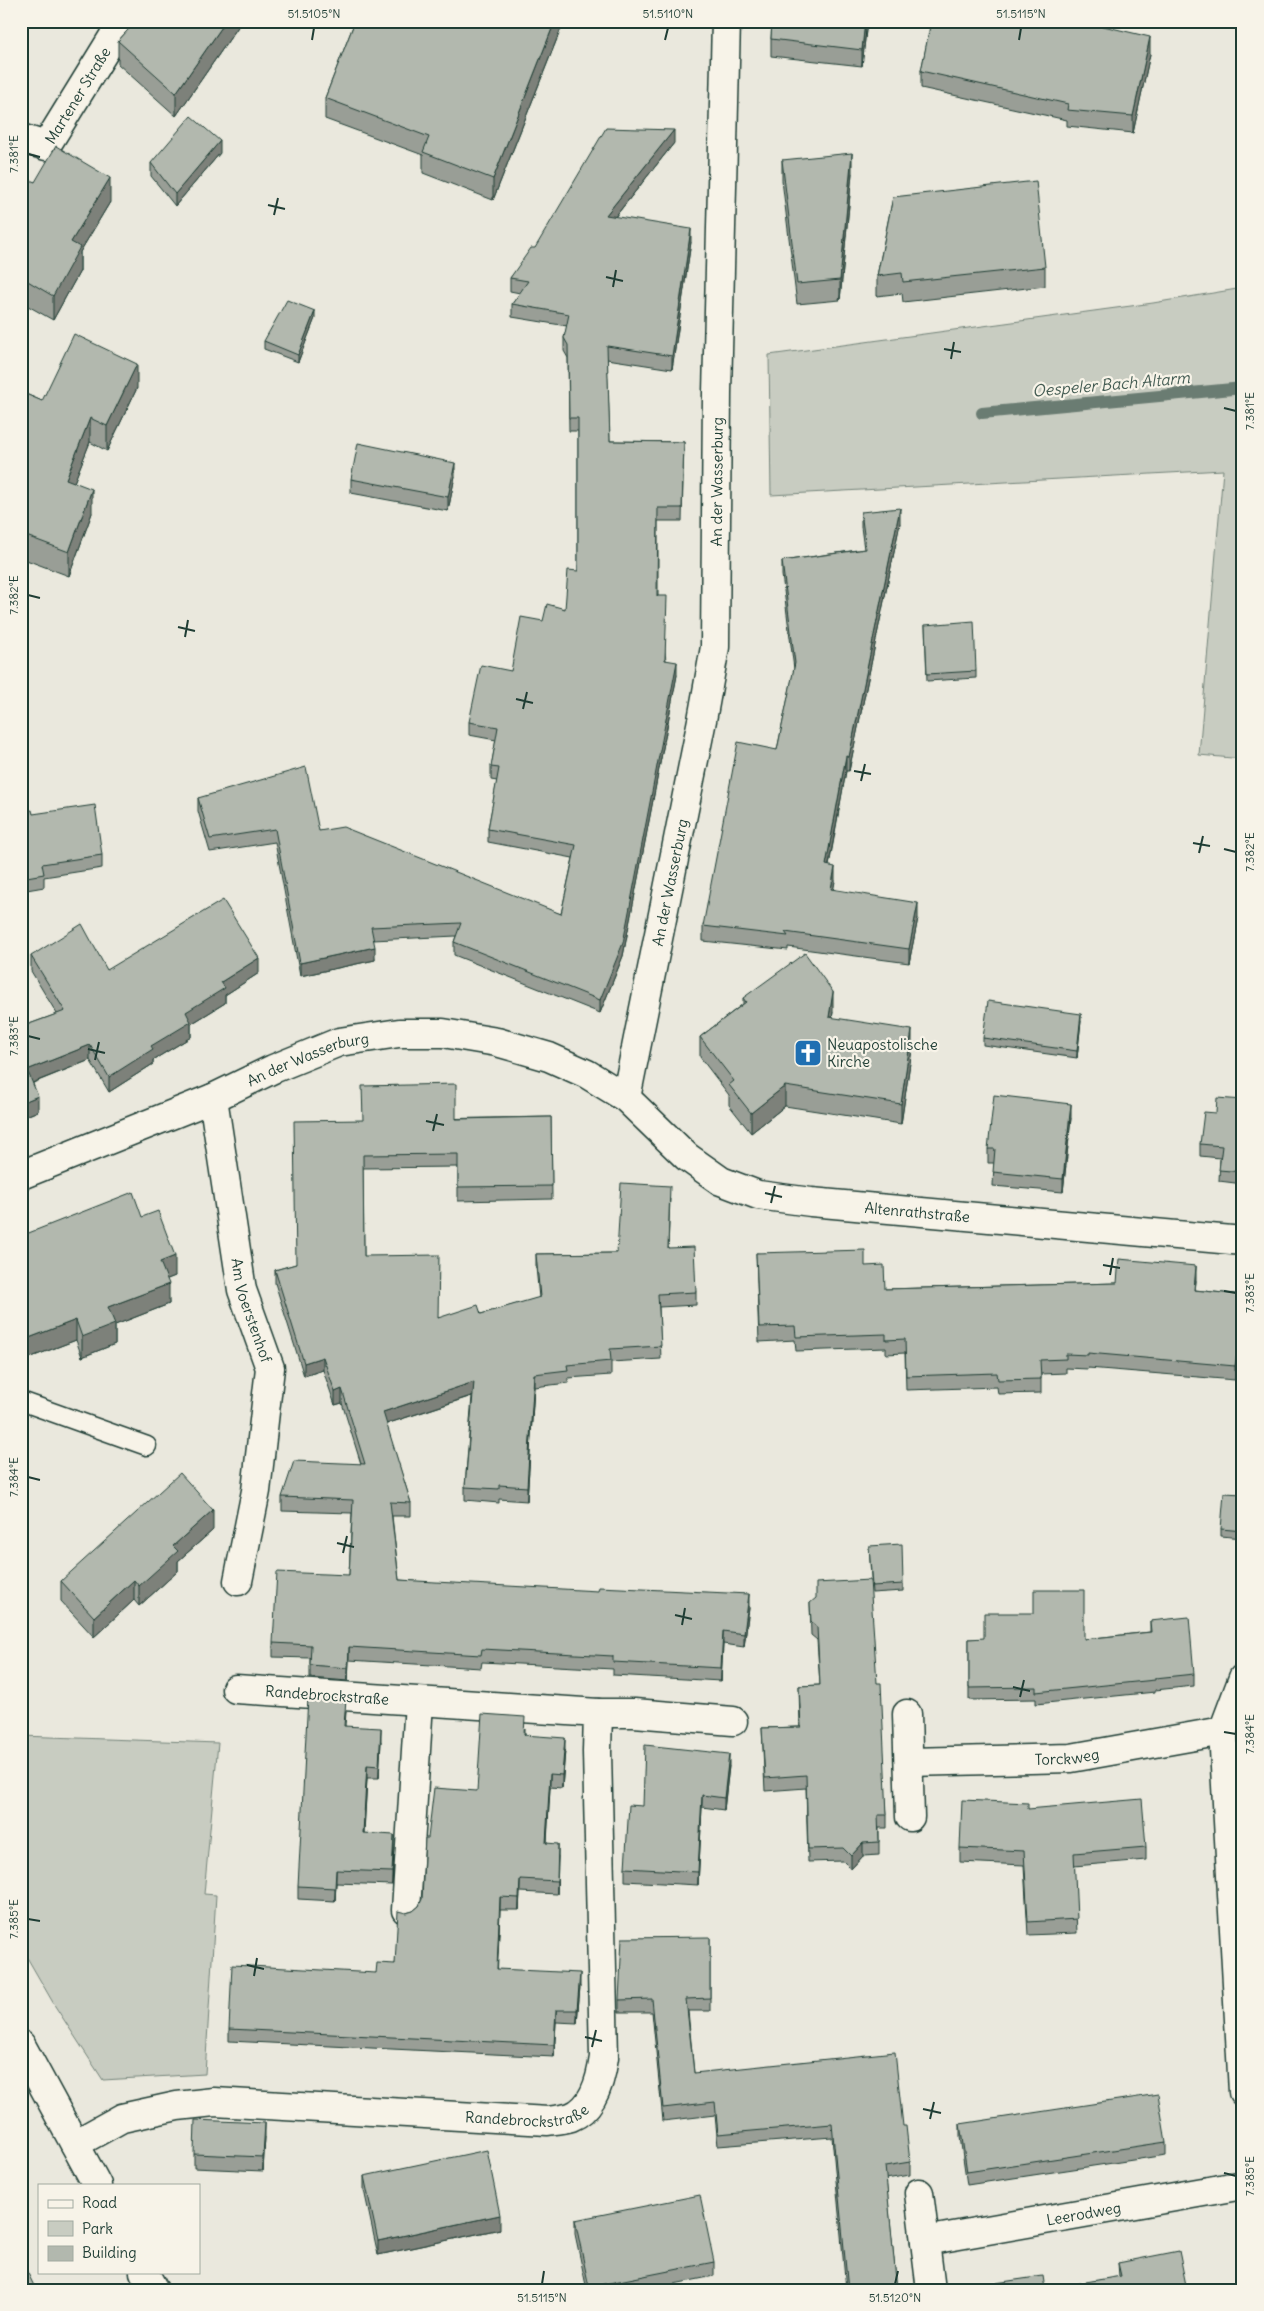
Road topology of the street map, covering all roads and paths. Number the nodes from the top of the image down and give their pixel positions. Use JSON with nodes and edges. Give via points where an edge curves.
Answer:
{"nodes":[{"id":1,"x":123,"y":21,"type":"edge"},
{"id":2,"x":726,"y":21,"type":"edge"},
{"id":3,"x":21,"y":138,"type":"edge"},
{"id":4,"x":213,"y":1098,"type":"junction"},
{"id":5,"x":626,"y":1098,"type":"junction"},
{"id":6,"x":21,"y":1175,"type":"edge"},
{"id":7,"x":1243,"y":1241,"type":"edge"},
{"id":8,"x":21,"y":1401,"type":"edge"},
{"id":9,"x":147,"y":1446,"type":"dead end"},
{"id":10,"x":238,"y":1581,"type":"dead end"},
{"id":11,"x":1243,"y":1678,"type":"edge"},
{"id":12,"x":236,"y":1689,"type":"dead end"},
{"id":13,"x":419,"y":1702,"type":"junction"},
{"id":14,"x":598,"y":1712,"type":"junction"},
{"id":15,"x":908,"y":1714,"type":"dead end"},
{"id":16,"x":733,"y":1721,"type":"dead end"},
{"id":17,"x":1223,"y":1731,"type":"junction"},
{"id":18,"x":908,"y":1762,"type":"junction"},
{"id":19,"x":910,"y":1817,"type":"dead end"},
{"id":20,"x":406,"y":1910,"type":"dead end"},
{"id":21,"x":21,"y":2045,"type":"edge"},
{"id":22,"x":1243,"y":2092,"type":"edge"},
{"id":23,"x":75,"y":2144,"type":"junction"},
{"id":24,"x":96,"y":2184,"type":"edge"},
{"id":25,"x":1243,"y":2186,"type":"edge"},
{"id":26,"x":919,"y":2193,"type":"dead end"},
{"id":27,"x":925,"y":2241,"type":"junction"},
{"id":28,"x":145,"y":2274,"type":"edge"},
{"id":29,"x":154,"y":2290,"type":"edge"},
{"id":30,"x":930,"y":2290,"type":"edge"}],
"edges":[{"from":1,"to":3,"type":"street","name":"Martener Straße","via":[[46,146]]},
{"from":2,"to":5,"type":"street","name":"An der Wasserburg","via":[[715,647]]},
{"from":4,"to":5,"type":"street","name":"An der Wasserburg","via":[[339,1042],[399,1033],[443,1033],[498,1042],[549,1057],[587,1074]]},
{"from":4,"to":6,"type":"street","name":"An der Wasserburg"},
{"from":4,"to":10,"type":"street","name":"Am Voerstenhof","via":[[242,1290],[270,1368],[256,1491]]},
{"from":5,"to":7,"type":"street","name":"Altenrathstraße","via":[[687,1158],[721,1181],[758,1194],[829,1204]]},
{"from":8,"to":9,"type":"lane"},
{"from":11,"to":17,"type":"street"},
{"from":12,"to":13,"type":"street","name":"Randebrockstraße"},
{"from":13,"to":14,"type":"street","name":"Randebrockstraße"},
{"from":13,"to":20,"type":"street"},
{"from":14,"to":16,"type":"street","name":"Randebrockstraße"},
{"from":14,"to":23,"type":"street","name":"Randebrockstraße","via":[[604,2057],[600,2082],[588,2103],[572,2116],[548,2121],[214,2102],[122,2118]]},
{"from":15,"to":18,"type":"street"},
{"from":17,"to":18,"type":"street","name":"Torckweg","via":[[1071,1758]]},
{"from":17,"to":22,"type":"street"},
{"from":18,"to":19,"type":"street"},
{"from":21,"to":23,"type":"street"},
{"from":23,"to":24,"type":"street"},
{"from":25,"to":27,"type":"street","name":"Leerodweg"},
{"from":26,"to":27,"type":"street"},
{"from":27,"to":30,"type":"street"},
{"from":28,"to":29,"type":"street"}]}
